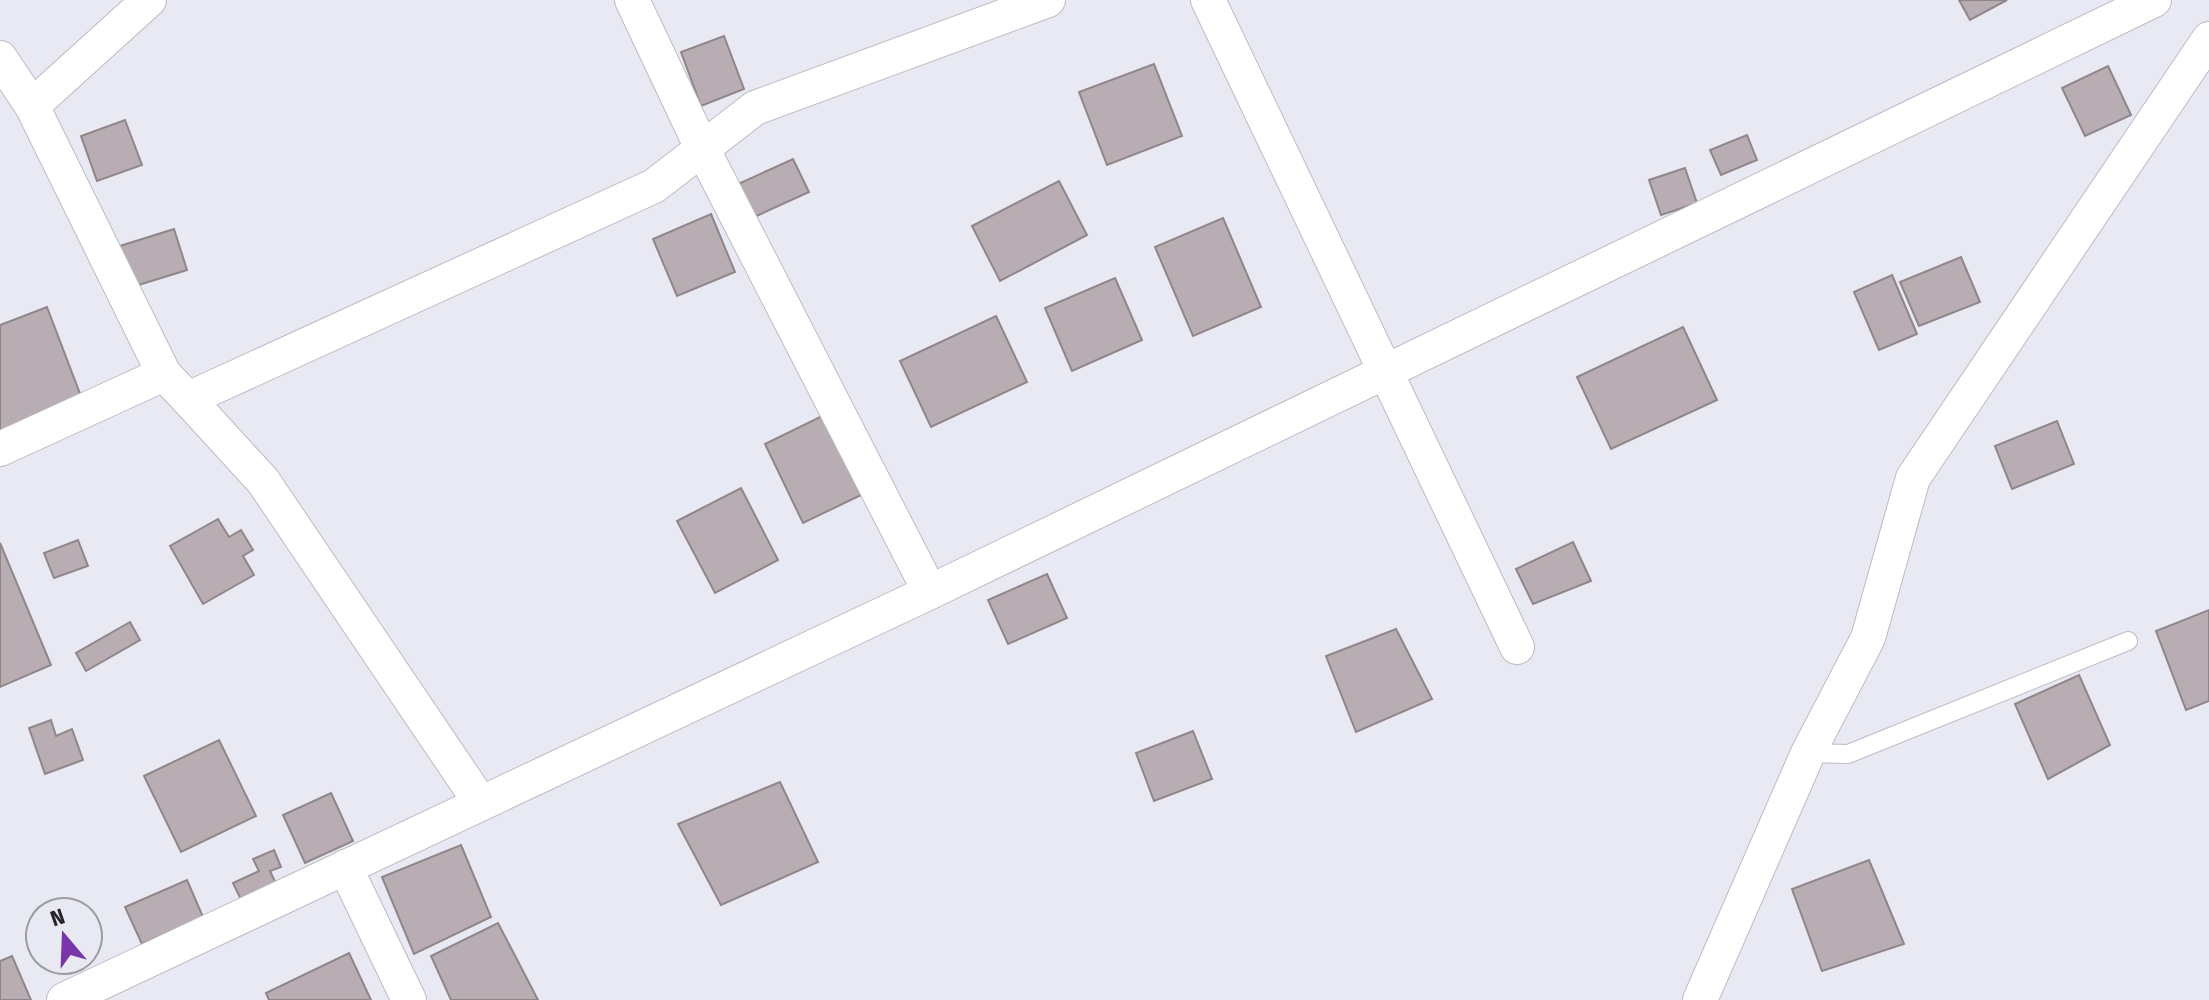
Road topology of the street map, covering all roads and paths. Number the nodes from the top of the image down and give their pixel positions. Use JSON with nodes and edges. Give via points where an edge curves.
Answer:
{"nodes":[{"id":1,"x":149,"y":0,"type":"edge"},
{"id":2,"x":632,"y":0,"type":"edge"},
{"id":3,"x":1048,"y":0,"type":"edge"},
{"id":4,"x":1208,"y":0,"type":"edge"},
{"id":5,"x":2154,"y":0,"type":"edge"},
{"id":6,"x":2209,"y":39,"type":"edge"},
{"id":7,"x":0,"y":58,"type":"edge"},
{"id":8,"x":32,"y":106,"type":"junction"},
{"id":9,"x":701,"y":146,"type":"junction"},
{"id":10,"x":1384,"y":371,"type":"junction"},
{"id":11,"x":164,"y":374,"type":"junction"},
{"id":12,"x":188,"y":399,"type":"junction"},
{"id":13,"x":0,"y":449,"type":"edge"},
{"id":14,"x":930,"y":592,"type":"junction"},
{"id":15,"x":2128,"y":641,"type":"dead end"},
{"id":16,"x":1517,"y":647,"type":"dead end"},
{"id":17,"x":1808,"y":753,"type":"junction"},
{"id":18,"x":480,"y":802,"type":"junction"},
{"id":19,"x":345,"y":867,"type":"junction"},
{"id":20,"x":64,"y":1000,"type":"edge"},
{"id":21,"x":409,"y":1000,"type":"edge"},
{"id":22,"x":1700,"y":1000,"type":"edge"}],
"edges":[{"from":1,"to":8,"type":"street"},
{"from":2,"to":9,"type":"street"},
{"from":3,"to":9,"type":"street","via":[[755,108]]},
{"from":4,"to":10,"type":"street"},
{"from":5,"to":10,"type":"street"},
{"from":6,"to":17,"type":"street","via":[[1913,478],[1868,638]]},
{"from":7,"to":8,"type":"street"},
{"from":8,"to":11,"type":"street"},
{"from":9,"to":12,"type":"street","via":[[654,186]]},
{"from":9,"to":14,"type":"street"},
{"from":10,"to":14,"type":"street"},
{"from":10,"to":16,"type":"street"},
{"from":11,"to":12,"type":"street"},
{"from":11,"to":13,"type":"street"},
{"from":12,"to":18,"type":"street","via":[[263,481]]},
{"from":14,"to":18,"type":"street"},
{"from":15,"to":17,"type":"lane","via":[[1848,754]]},
{"from":17,"to":22,"type":"street"},
{"from":18,"to":19,"type":"street"},
{"from":19,"to":20,"type":"street"},
{"from":19,"to":21,"type":"street"}]}
